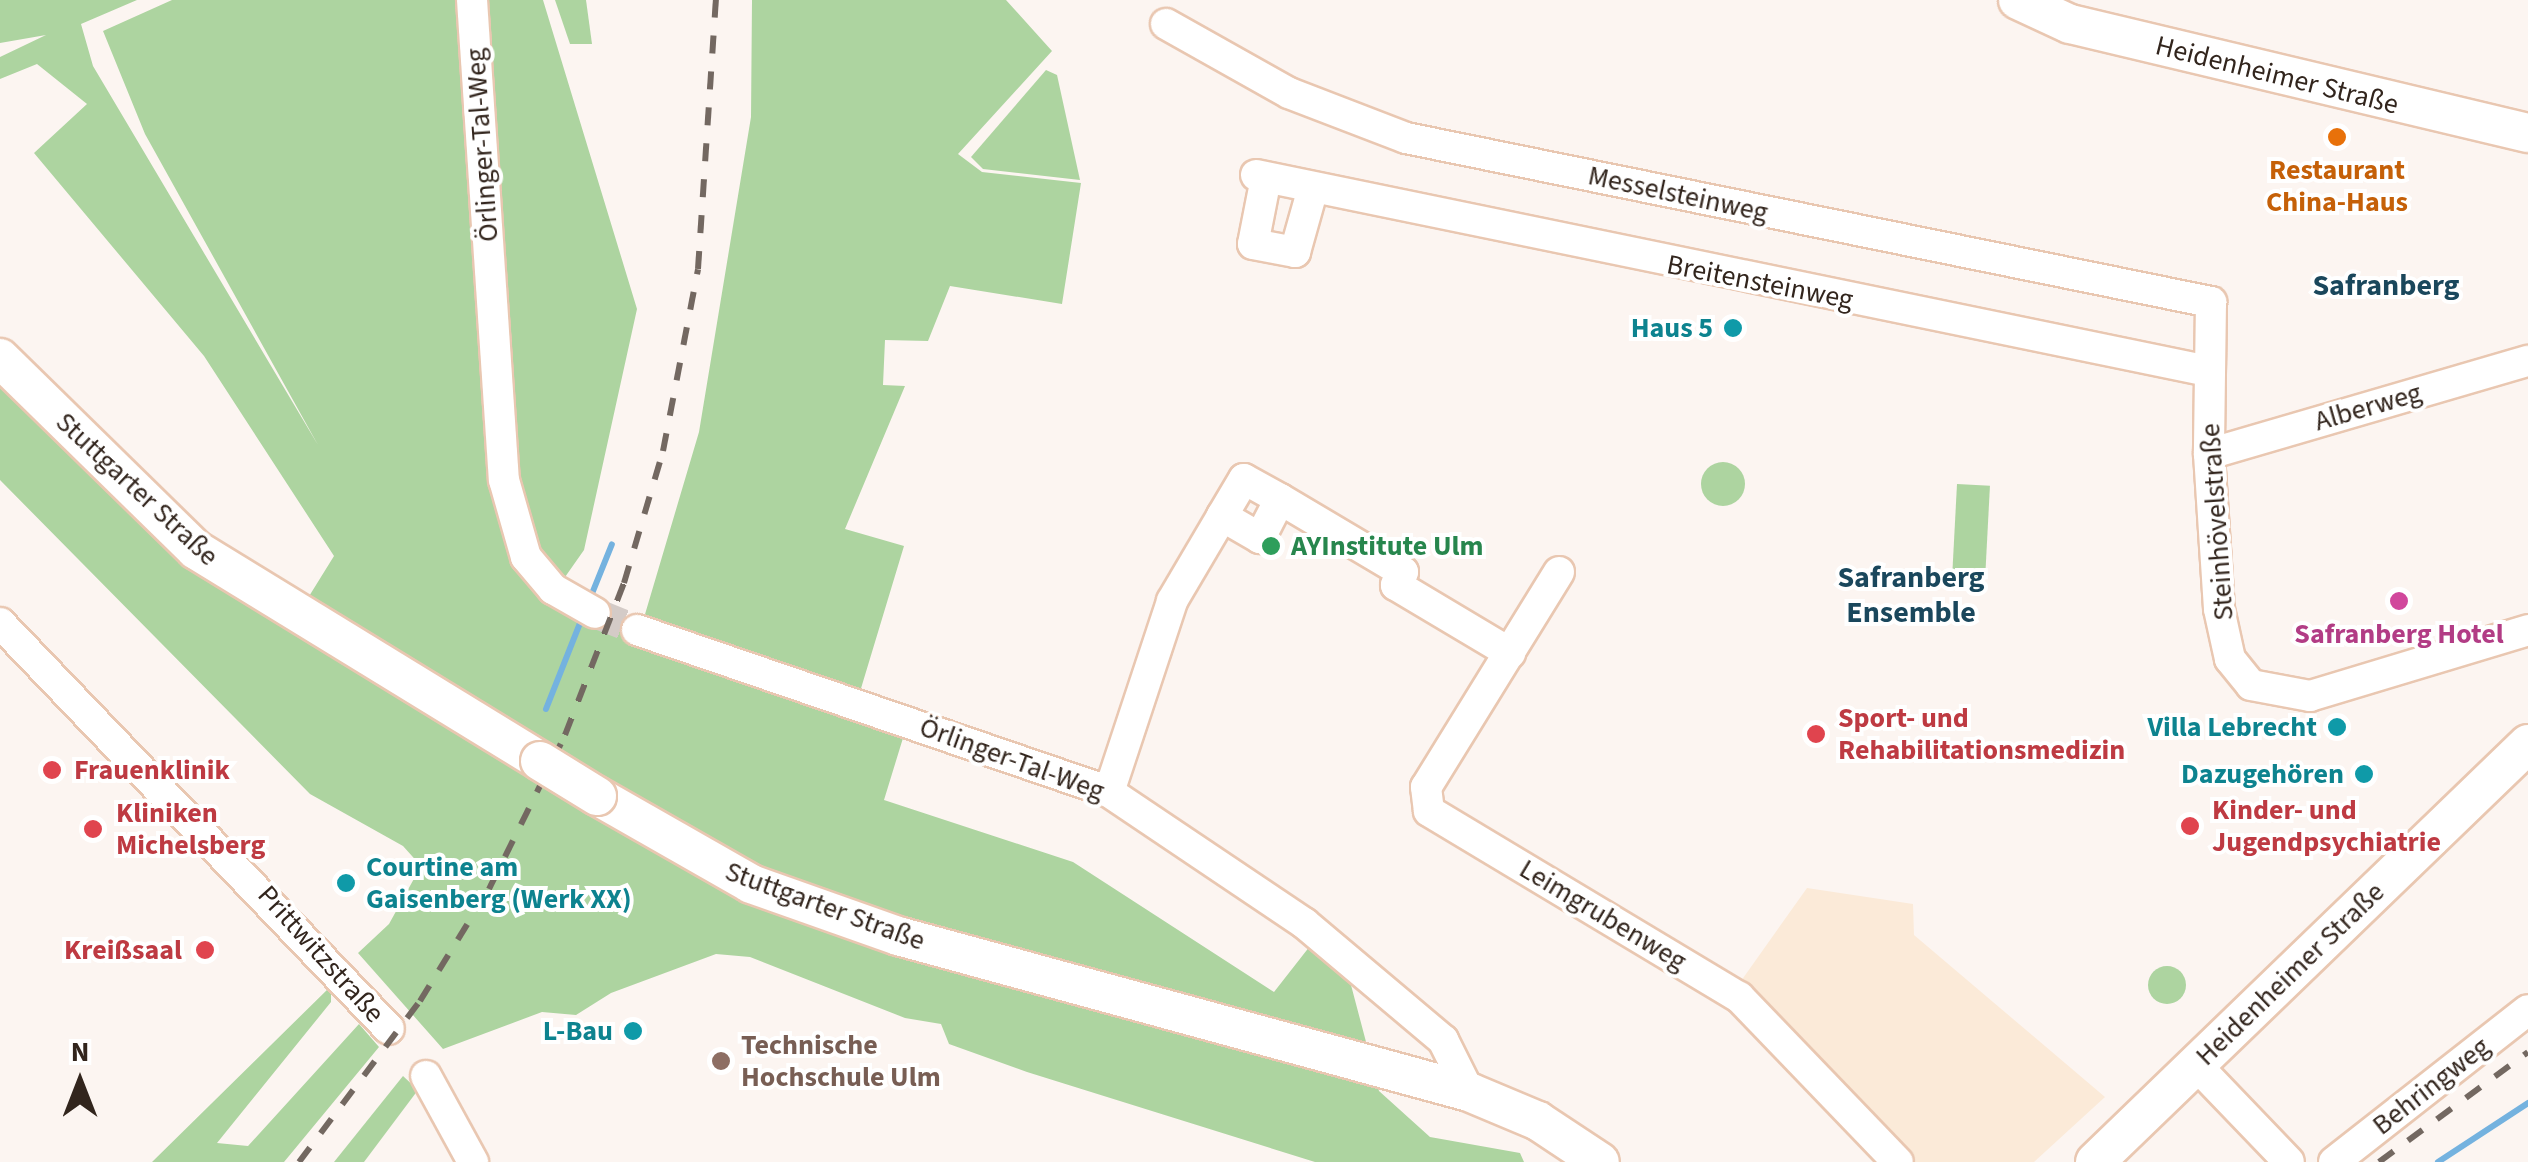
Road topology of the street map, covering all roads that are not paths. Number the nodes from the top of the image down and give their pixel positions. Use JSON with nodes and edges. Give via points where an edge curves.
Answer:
{"nodes":[{"id":1,"x":472,"y":0,"type":"edge"},
{"id":2,"x":2024,"y":2,"type":"edge"},
{"id":3,"x":1166,"y":24,"type":"dead end"},
{"id":4,"x":2528,"y":132,"type":"edge"},
{"id":5,"x":1313,"y":188,"type":"junction"},
{"id":6,"x":2211,"y":302,"type":"joint"},
{"id":7,"x":0,"y":358,"type":"edge"},
{"id":8,"x":2528,"y":361,"type":"edge"},
{"id":9,"x":2208,"y":371,"type":"junction"},
{"id":10,"x":2209,"y":454,"type":"junction"},
{"id":11,"x":1280,"y":499,"type":"junction"},
{"id":12,"x":1222,"y":516,"type":"junction"},
{"id":13,"x":1558,"y":572,"type":"dead end"},
{"id":14,"x":587,"y":609,"type":"tunnel mouth"},
{"id":15,"x":0,"y":623,"type":"edge"},
{"id":16,"x":636,"y":630,"type":"tunnel mouth"},
{"id":17,"x":2528,"y":630,"type":"edge"},
{"id":18,"x":1510,"y":653,"type":"junction"},
{"id":19,"x":2528,"y":744,"type":"edge"},
{"id":20,"x":1109,"y":792,"type":"junction"},
{"id":21,"x":2528,"y":1010,"type":"edge"},
{"id":22,"x":389,"y":1029,"type":"dead end"},
{"id":23,"x":2196,"y":1065,"type":"junction"},
{"id":24,"x":426,"y":1076,"type":"dead end"},
{"id":25,"x":1468,"y":1092,"type":"junction"},
{"id":26,"x":473,"y":1162,"type":"edge"},
{"id":27,"x":1600,"y":1162,"type":"edge"},
{"id":28,"x":1898,"y":1162,"type":"edge"},
{"id":29,"x":2095,"y":1162,"type":"edge"},
{"id":30,"x":2289,"y":1162,"type":"edge"},
{"id":31,"x":2334,"y":1162,"type":"edge"}],
"edges":[{"from":1,"to":14,"type":"street","name":"Örlinger-Tal-Weg","via":[[504,480],[526,557]]},
{"from":2,"to":4,"type":"main road","name":"Heidenheimer Straße","via":[[2107,33]]},
{"from":3,"to":6,"type":"street","name":"Messelsteinweg","via":[[1290,93],[1406,138]]},
{"from":5,"to":5,"type":"street","name":"Breitensteinweg","via":[[1261,176],[1252,244],[1295,252]]},
{"from":5,"to":9,"type":"street","name":"Breitensteinweg"},
{"from":6,"to":9,"type":"street","name":"Steinhövelstraße"},
{"from":7,"to":25,"type":"main road","name":"Stuttgarter Straße","bridge":true,"via":[[196,550],[709,865],[843,917]]},
{"from":8,"to":10,"type":"street","name":"Alberweg"},
{"from":9,"to":10,"type":"street","name":"Steinhövelstraße"},
{"from":10,"to":17,"type":"street","name":"Steinhövelstraße","via":[[2219,609],[2230,659],[2251,685],[2310,696]]},
{"from":11,"to":12,"type":"street","via":[[1244,478]]},
{"from":11,"to":12,"type":"street","via":[[1260,538]]},
{"from":11,"to":18,"type":"street","via":[[1403,572],[1396,585]]},
{"from":12,"to":20,"type":"street","via":[[1172,601]]},
{"from":13,"to":18,"type":"street","name":"Leimgrubenweg"},
{"from":15,"to":22,"type":"street","name":"Prittwitzstraße"},
{"from":16,"to":20,"type":"street","name":"Örlinger-Tal-Weg"},
{"from":18,"to":28,"type":"street","name":"Leimgrubenweg","via":[[1426,787],[1429,811],[1739,997]]},
{"from":19,"to":23,"type":"main road","name":"Heidenheimer Straße"},
{"from":20,"to":25,"type":"street","name":"Örlinger-Tal-Weg","via":[[1304,923],[1443,1040]]},
{"from":21,"to":31,"type":"street","name":"Behringweg"},
{"from":23,"to":29,"type":"main road","name":"Heidenheimer Straße"},
{"from":23,"to":30,"type":"street"},
{"from":24,"to":26,"type":"street"},
{"from":25,"to":27,"type":"main road","name":"Stuttgarter Straße","via":[[1538,1121]]}]}
